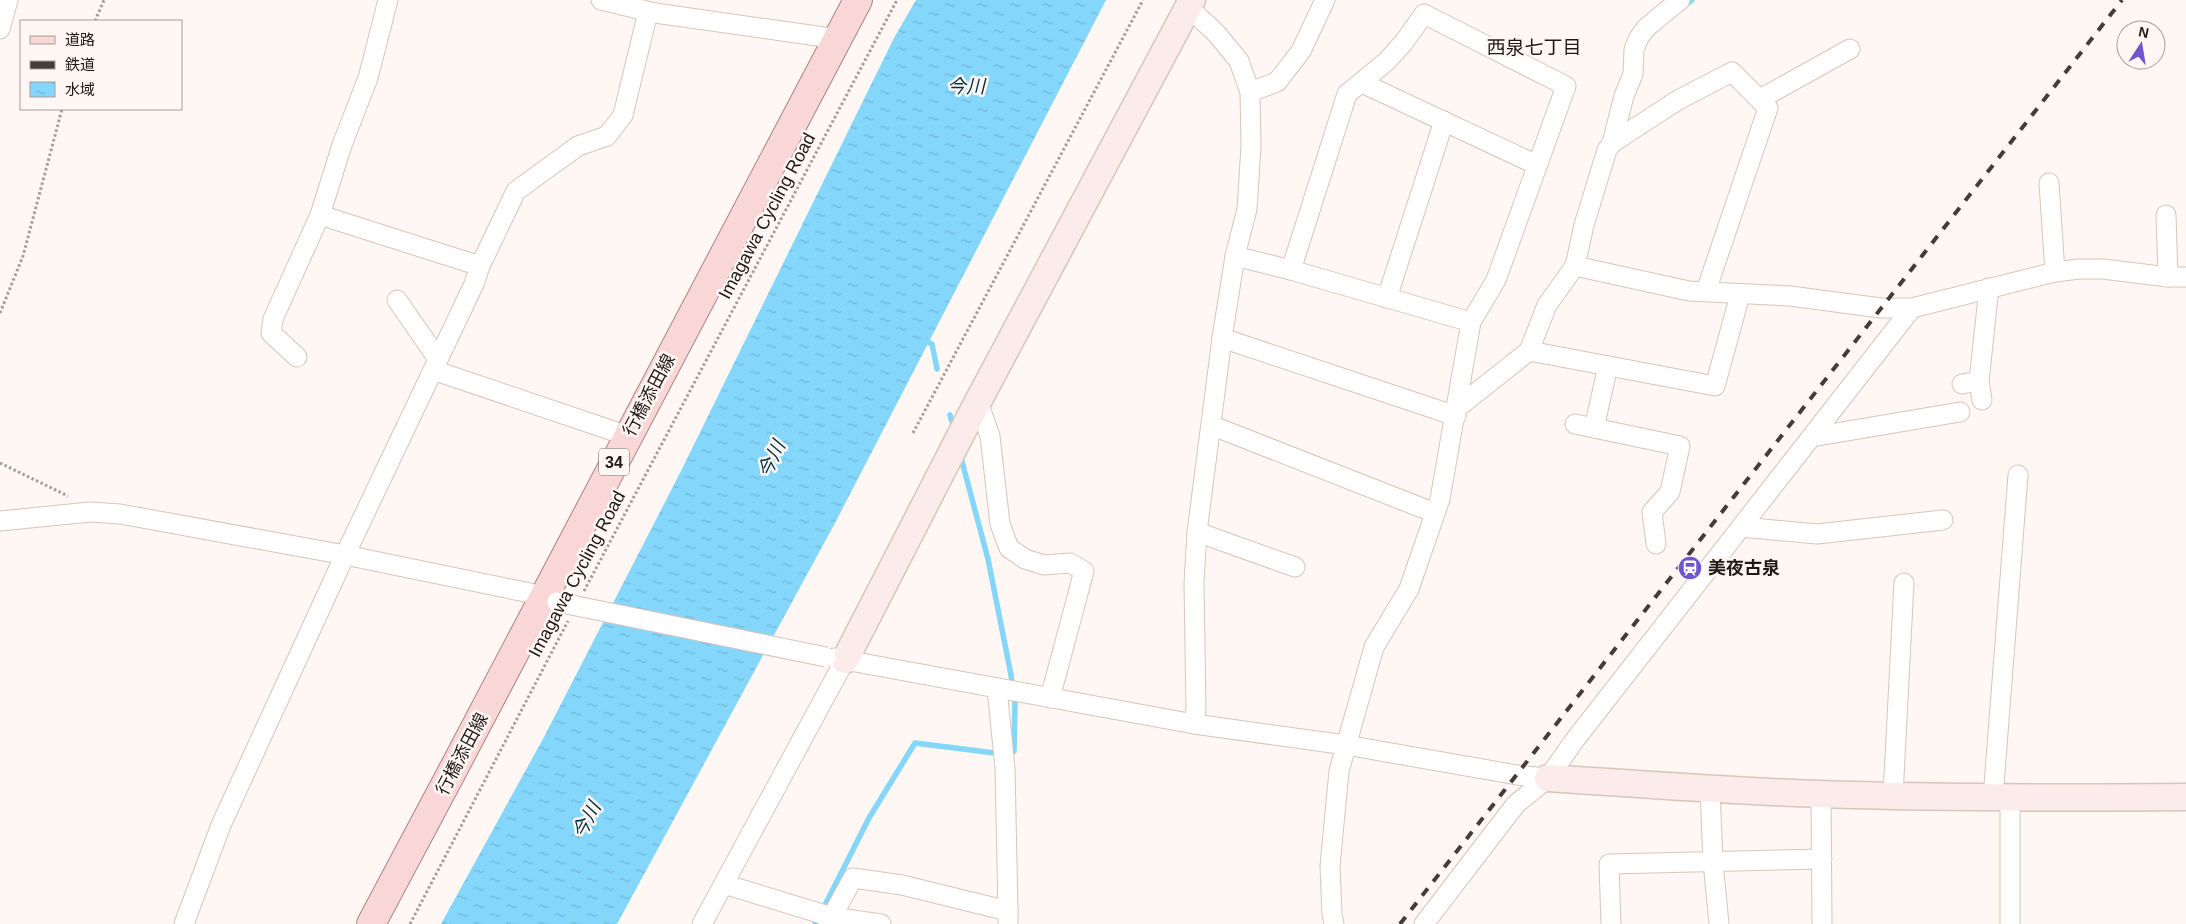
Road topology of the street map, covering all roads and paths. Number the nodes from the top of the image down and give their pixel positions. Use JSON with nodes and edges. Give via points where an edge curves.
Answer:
{"nodes":[{"id":1,"x":8,"y":0,"type":"edge"},
{"id":2,"x":104,"y":0,"type":"edge"},
{"id":3,"x":388,"y":0,"type":"edge"},
{"id":4,"x":601,"y":0,"type":"edge"},
{"id":5,"x":858,"y":0,"type":"edge"},
{"id":6,"x":898,"y":0,"type":"edge"},
{"id":7,"x":1143,"y":0,"type":"edge"},
{"id":8,"x":1325,"y":0,"type":"edge"},
{"id":9,"x":1680,"y":0,"type":"edge"},
{"id":10,"x":1190,"y":3,"type":"edge"},
{"id":11,"x":648,"y":12,"type":"junction"},
{"id":12,"x":95,"y":20,"type":"edge"},
{"id":13,"x":0,"y":29,"type":"edge"},
{"id":14,"x":838,"y":39,"type":"junction"},
{"id":15,"x":1850,"y":49,"type":"dead end"},
{"id":16,"x":1362,"y":83,"type":"junction"},
{"id":17,"x":1250,"y":92,"type":"junction"},
{"id":18,"x":1760,"y":99,"type":"junction"},
{"id":19,"x":62,"y":110,"type":"edge"},
{"id":20,"x":1444,"y":121,"type":"junction"},
{"id":21,"x":1612,"y":144,"type":"junction"},
{"id":22,"x":1536,"y":165,"type":"junction"},
{"id":23,"x":2049,"y":183,"type":"dead end"},
{"id":24,"x":320,"y":215,"type":"junction"},
{"id":25,"x":2166,"y":215,"type":"dead end"},
{"id":26,"x":1235,"y":256,"type":"junction"},
{"id":27,"x":480,"y":266,"type":"junction"},
{"id":28,"x":1574,"y":266,"type":"junction"},
{"id":29,"x":1291,"y":270,"type":"junction"},
{"id":30,"x":2054,"y":272,"type":"junction"},
{"id":31,"x":2177,"y":277,"type":"edge"},
{"id":32,"x":1989,"y":288,"type":"junction"},
{"id":33,"x":1706,"y":291,"type":"junction"},
{"id":34,"x":1740,"y":294,"type":"junction"},
{"id":35,"x":1387,"y":298,"type":"junction"},
{"id":36,"x":397,"y":300,"type":"dead end"},
{"id":37,"x":1912,"y":308,"type":"junction"},
{"id":38,"x":0,"y":313,"type":"edge"},
{"id":39,"x":1471,"y":322,"type":"junction"},
{"id":40,"x":1222,"y":338,"type":"junction"},
{"id":41,"x":1529,"y":351,"type":"junction"},
{"id":42,"x":297,"y":357,"type":"dead end"},
{"id":43,"x":436,"y":364,"type":"junction"},
{"id":44,"x":1608,"y":366,"type":"junction"},
{"id":45,"x":1982,"y":400,"type":"dead end"},
{"id":46,"x":976,"y":405,"type":"junction"},
{"id":47,"x":1456,"y":412,"type":"junction"},
{"id":48,"x":1960,"y":412,"type":"dead end"},
{"id":49,"x":1575,"y":424,"type":"dead end"},
{"id":50,"x":1213,"y":426,"type":"junction"},
{"id":51,"x":1594,"y":428,"type":"junction"},
{"id":52,"x":913,"y":433,"type":"dead end"},
{"id":53,"x":628,"y":436,"type":"junction"},
{"id":54,"x":1812,"y":437,"type":"junction"},
{"id":55,"x":0,"y":463,"type":"edge"},
{"id":56,"x":2018,"y":475,"type":"dead end"},
{"id":57,"x":90,"y":512,"type":"junction"},
{"id":58,"x":1435,"y":513,"type":"junction"},
{"id":59,"x":1943,"y":520,"type":"dead end"},
{"id":60,"x":0,"y":521,"type":"edge"},
{"id":61,"x":1741,"y":527,"type":"junction"},
{"id":62,"x":1198,"y":532,"type":"junction"},
{"id":63,"x":1656,"y":544,"type":"dead end"},
{"id":64,"x":345,"y":555,"type":"junction"},
{"id":65,"x":1295,"y":568,"type":"dead end"},
{"id":66,"x":1904,"y":583,"type":"dead end"},
{"id":67,"x":581,"y":596,"type":"dead end"},
{"id":68,"x":551,"y":600,"type":"junction"},
{"id":69,"x":572,"y":614,"type":"dead end"},
{"id":70,"x":835,"y":659,"type":"junction"},
{"id":71,"x":999,"y":688,"type":"junction"},
{"id":72,"x":1050,"y":698,"type":"junction"},
{"id":73,"x":1194,"y":724,"type":"junction"},
{"id":74,"x":1346,"y":745,"type":"junction"},
{"id":75,"x":1548,"y":778,"type":"junction"},
{"id":76,"x":1710,"y":789,"type":"junction"},
{"id":77,"x":1821,"y":794,"type":"junction"},
{"id":78,"x":1893,"y":796,"type":"junction"},
{"id":79,"x":2186,"y":797,"type":"edge"},
{"id":80,"x":2002,"y":798,"type":"junction"},
{"id":81,"x":1822,"y":859,"type":"junction"},
{"id":82,"x":1713,"y":862,"type":"junction"},
{"id":83,"x":724,"y":884,"type":"junction"},
{"id":84,"x":1008,"y":918,"type":"edge"},
{"id":85,"x":830,"y":921,"type":"edge"},
{"id":86,"x":184,"y":924,"type":"edge"},
{"id":87,"x":371,"y":924,"type":"edge"},
{"id":88,"x":410,"y":924,"type":"edge"},
{"id":89,"x":702,"y":924,"type":"edge"},
{"id":90,"x":881,"y":924,"type":"edge"},
{"id":91,"x":1334,"y":924,"type":"edge"},
{"id":92,"x":1424,"y":924,"type":"edge"},
{"id":93,"x":1611,"y":924,"type":"edge"},
{"id":94,"x":1719,"y":924,"type":"edge"},
{"id":95,"x":1822,"y":924,"type":"edge"},
{"id":96,"x":2010,"y":924,"type":"edge"}],
"edges":[{"from":1,"to":13,"type":"street"},
{"from":2,"to":12,"type":"path"},
{"from":3,"to":24,"type":"street","via":[[368,78]]},
{"from":4,"to":11,"type":"street"},
{"from":5,"to":14,"type":"main road","name":"行橋添田線","number":"34"},
{"from":6,"to":67,"type":"path","name":"Imagawa Cycling Road"},
{"from":7,"to":52,"type":"path"},
{"from":8,"to":17,"type":"street","via":[[1301,51],[1277,82]]},
{"from":9,"to":21,"type":"street","via":[[1646,28],[1638,39],[1633,74]]},
{"from":10,"to":17,"type":"street","via":[[1238,61]]},
{"from":10,"to":46,"type":"street"},
{"from":11,"to":14,"type":"street"},
{"from":11,"to":27,"type":"street","via":[[623,115],[607,136],[578,146],[516,191]]},
{"from":14,"to":53,"type":"main road","name":"行橋添田線","number":"34"},
{"from":15,"to":18,"type":"street"},
{"from":16,"to":20,"type":"street"},
{"from":16,"to":22,"type":"street","via":[[1404,42],[1424,14],[1566,86]]},
{"from":16,"to":29,"type":"street","via":[[1348,94]]},
{"from":17,"to":26,"type":"street","via":[[1249,194]]},
{"from":18,"to":21,"type":"street","via":[[1732,72],[1678,100]]},
{"from":18,"to":33,"type":"street","via":[[1768,108]]},
{"from":19,"to":38,"type":"path","via":[[24,256]]},
{"from":20,"to":22,"type":"street"},
{"from":20,"to":35,"type":"street"},
{"from":21,"to":28,"type":"street","via":[[1607,150]]},
{"from":22,"to":39,"type":"street","via":[[1496,280]]},
{"from":23,"to":30,"type":"street"},
{"from":24,"to":27,"type":"street"},
{"from":24,"to":42,"type":"street","via":[[273,319],[270,333]]},
{"from":25,"to":31,"type":"street"},
{"from":26,"to":29,"type":"street"},
{"from":26,"to":40,"type":"street"},
{"from":27,"to":43,"type":"street"},
{"from":28,"to":33,"type":"street","via":[[1689,291]]},
{"from":28,"to":41,"type":"street","via":[[1547,305]]},
{"from":29,"to":35,"type":"street"},
{"from":30,"to":31,"type":"street","via":[[2102,269]]},
{"from":30,"to":32,"type":"street"},
{"from":32,"to":37,"type":"street"},
{"from":32,"to":45,"type":"street","via":[[1970,383]]},
{"from":33,"to":34,"type":"street"},
{"from":34,"to":37,"type":"street","via":[[1790,296],[1853,306]]},
{"from":34,"to":44,"type":"street","via":[[1715,386]]},
{"from":35,"to":39,"type":"street"},
{"from":36,"to":43,"type":"street"},
{"from":37,"to":54,"type":"street"},
{"from":39,"to":47,"type":"street"},
{"from":40,"to":47,"type":"street"},
{"from":40,"to":50,"type":"street"},
{"from":41,"to":44,"type":"street"},
{"from":41,"to":47,"type":"street"},
{"from":43,"to":53,"type":"street"},
{"from":43,"to":64,"type":"street"},
{"from":44,"to":51,"type":"street"},
{"from":46,"to":70,"type":"street"},
{"from":46,"to":72,"type":"street","via":[[990,436],[1000,524],[1010,548],[1025,559],[1044,565],[1070,563],[1084,571]]},
{"from":47,"to":58,"type":"street"},
{"from":48,"to":54,"type":"street"},
{"from":49,"to":51,"type":"street"},
{"from":50,"to":58,"type":"street"},
{"from":50,"to":62,"type":"street","via":[[1209,434]]},
{"from":51,"to":63,"type":"street","via":[[1680,446],[1670,492],[1652,512]]},
{"from":53,"to":68,"type":"main road","name":"行橋添田線","number":"34"},
{"from":54,"to":61,"type":"street"},
{"from":55,"to":57,"type":"path","via":[[85,505]]},
{"from":56,"to":80,"type":"street"},
{"from":57,"to":60,"type":"street"},
{"from":57,"to":64,"type":"street","via":[[157,520]]},
{"from":58,"to":74,"type":"street","via":[[1409,589],[1374,647]]},
{"from":59,"to":61,"type":"street","via":[[1817,534]]},
{"from":61,"to":75,"type":"street","via":[[1574,740]]},
{"from":62,"to":65,"type":"street"},
{"from":62,"to":73,"type":"street","via":[[1194,583]]},
{"from":64,"to":68,"type":"street"},
{"from":64,"to":86,"type":"street","via":[[221,825]]},
{"from":66,"to":78,"type":"street"},
{"from":68,"to":70,"type":"street","bridge":true},
{"from":68,"to":87,"type":"main road","name":"行橋添田線","number":"34"},
{"from":69,"to":88,"type":"path","name":"Imagawa Cycling Road"},
{"from":70,"to":71,"type":"street"},
{"from":70,"to":83,"type":"street"},
{"from":71,"to":72,"type":"street"},
{"from":71,"to":84,"type":"street","via":[[1005,768]]},
{"from":72,"to":73,"type":"street"},
{"from":73,"to":74,"type":"street"},
{"from":74,"to":75,"type":"street"},
{"from":74,"to":91,"type":"street","via":[[1339,771],[1330,866]]},
{"from":75,"to":76,"type":"street"},
{"from":75,"to":92,"type":"street","via":[[1516,804]]},
{"from":76,"to":77,"type":"street"},
{"from":76,"to":82,"type":"street"},
{"from":77,"to":78,"type":"street"},
{"from":77,"to":81,"type":"street"},
{"from":78,"to":80,"type":"street"},
{"from":79,"to":80,"type":"street"},
{"from":80,"to":96,"type":"street"},
{"from":81,"to":82,"type":"street"},
{"from":81,"to":95,"type":"street"},
{"from":82,"to":93,"type":"street","via":[[1609,864]]},
{"from":82,"to":94,"type":"street"},
{"from":83,"to":85,"type":"street"},
{"from":83,"to":89,"type":"street"},
{"from":84,"to":85,"type":"street","via":[[902,885],[853,878]]},
{"from":85,"to":90,"type":"street"}]}
